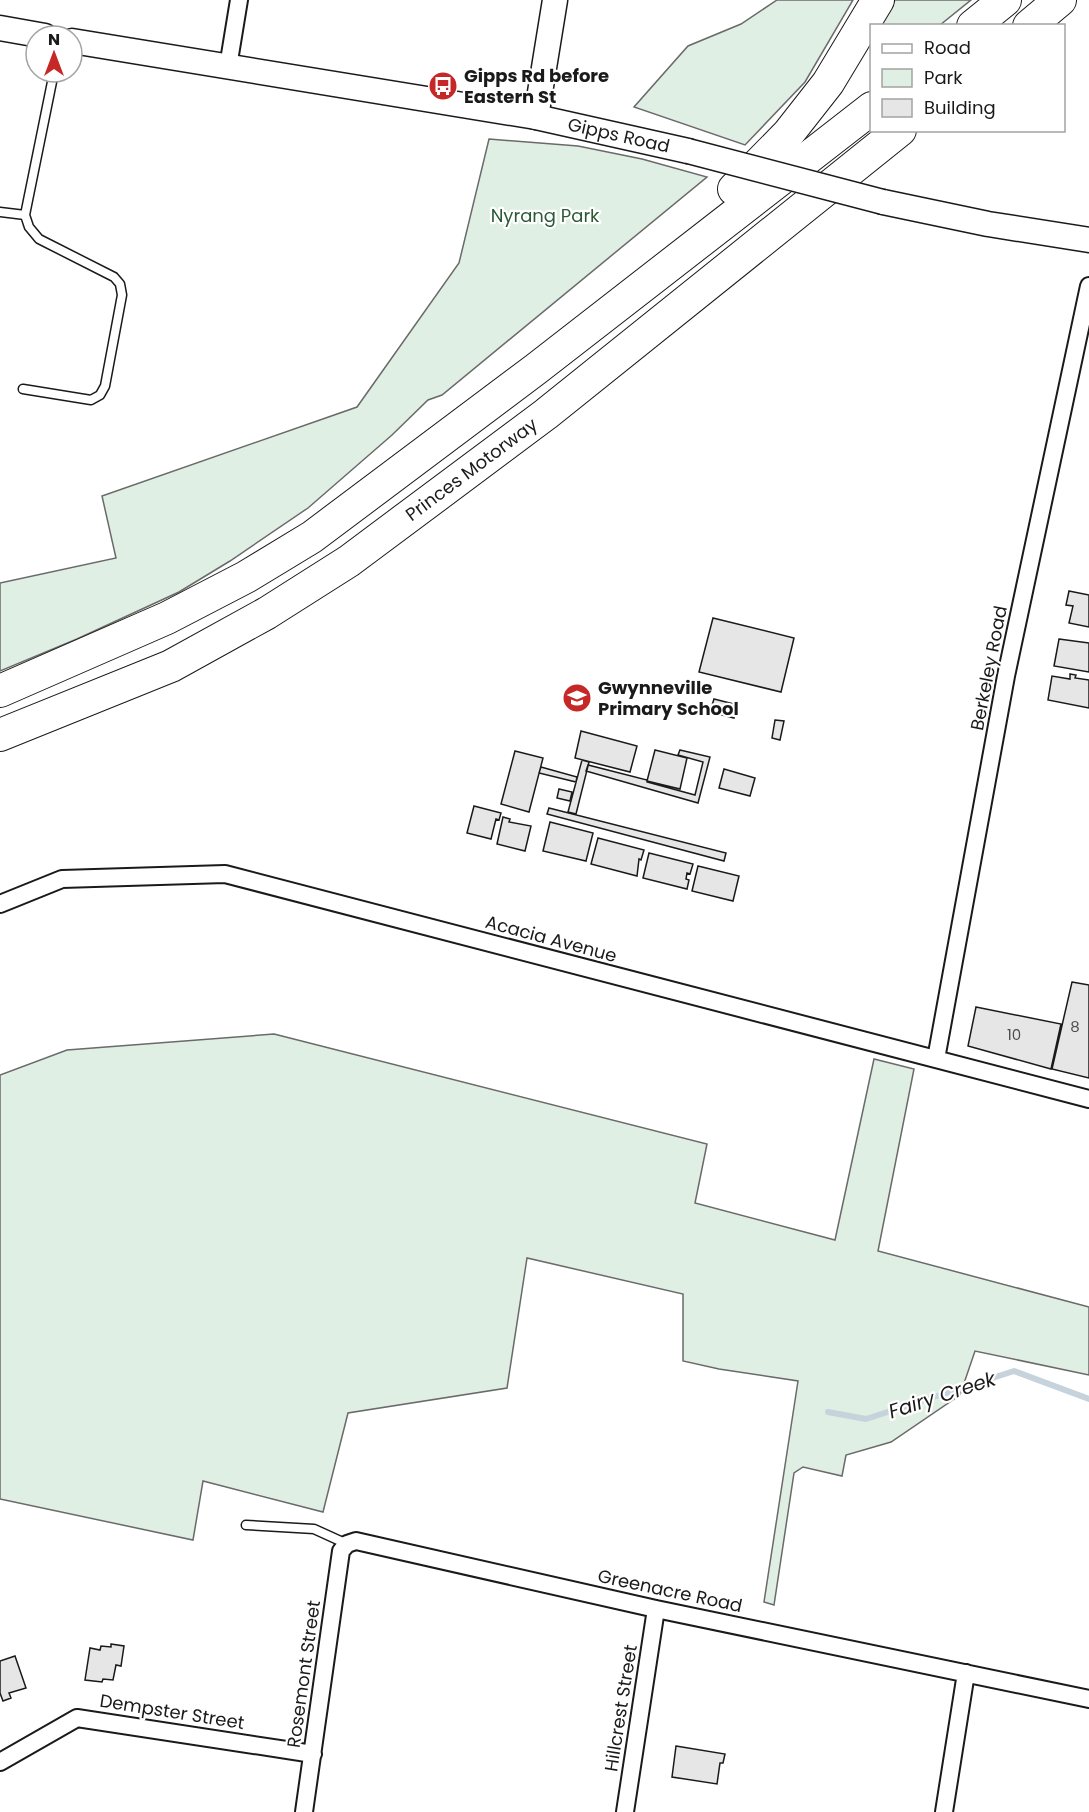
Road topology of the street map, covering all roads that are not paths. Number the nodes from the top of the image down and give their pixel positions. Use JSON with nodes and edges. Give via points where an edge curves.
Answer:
{"nodes":[{"id":1,"x":239,"y":0,"type":"edge"},
{"id":2,"x":555,"y":0,"type":"edge"},
{"id":3,"x":878,"y":0,"type":"edge"},
{"id":4,"x":1005,"y":0,"type":"edge"},
{"id":5,"x":1060,"y":0,"type":"edge"},
{"id":6,"x":975,"y":24,"type":"edge"},
{"id":7,"x":1031,"y":24,"type":"edge"},
{"id":8,"x":0,"y":28,"type":"edge"},
{"id":9,"x":24,"y":32,"type":"edge"},
{"id":10,"x":84,"y":43,"type":"edge"},
{"id":11,"x":228,"y":67,"type":"junction"},
{"id":12,"x":52,"y":84,"type":"edge"},
{"id":13,"x":870,"y":110,"type":"edge"},
{"id":14,"x":536,"y":117,"type":"junction"},
{"id":15,"x":898,"y":132,"type":"edge"},
{"id":16,"x":0,"y":212,"type":"edge"},
{"id":17,"x":25,"y":215,"type":"junction"},
{"id":18,"x":1089,"y":240,"type":"edge"},
{"id":19,"x":1089,"y":286,"type":"edge"},
{"id":20,"x":536,"y":369,"type":"junction"},
{"id":21,"x":23,"y":389,"type":"dead end"},
{"id":22,"x":0,"y":691,"type":"edge"},
{"id":23,"x":0,"y":735,"type":"edge"},
{"id":24,"x":0,"y":904,"type":"edge"},
{"id":25,"x":936,"y":1059,"type":"junction"},
{"id":26,"x":1089,"y":1099,"type":"edge"},
{"id":27,"x":246,"y":1525,"type":"dead end"},
{"id":28,"x":347,"y":1544,"type":"junction"},
{"id":29,"x":656,"y":1609,"type":"junction"},
{"id":30,"x":966,"y":1673,"type":"junction"},
{"id":31,"x":1089,"y":1699,"type":"edge"},
{"id":32,"x":313,"y":1754,"type":"junction"},
{"id":33,"x":0,"y":1762,"type":"edge"},
{"id":34,"x":304,"y":1812,"type":"edge"},
{"id":35,"x":625,"y":1812,"type":"edge"},
{"id":36,"x":944,"y":1812,"type":"edge"}],
"edges":[{"from":1,"to":11,"type":"street"},
{"from":2,"to":14,"type":"main road"},
{"from":3,"to":20,"type":"highway","via":[[828,83],[762,163]]},
{"from":4,"to":6,"type":"highway"},
{"from":5,"to":7,"type":"highway"},
{"from":8,"to":9,"type":"main road"},
{"from":10,"to":11,"type":"main road","name":"Gipps Road"},
{"from":11,"to":14,"type":"main road","name":"Gipps Road"},
{"from":12,"to":17,"type":"lane"},
{"from":13,"to":20,"type":"highway"},
{"from":14,"to":18,"type":"main road","name":"Gipps Road","bridge":true,"via":[[688,151],[883,202]]},
{"from":15,"to":23,"type":"highway","name":"Princes Motorway","via":[[546,414],[350,561],[171,666]]},
{"from":16,"to":17,"type":"lane"},
{"from":17,"to":21,"type":"lane","via":[[39,239],[114,277],[122,295],[100,395],[91,400]]},
{"from":19,"to":25,"type":"street","name":"Berkeley Road","via":[[1006,676]]},
{"from":20,"to":22,"type":"highway","via":[[312,537],[246,577],[167,618]]},
{"from":24,"to":25,"type":"street","name":"Acacia Avenue","via":[[62,879],[225,874]]},
{"from":25,"to":26,"type":"street","name":"Acacia Avenue"},
{"from":27,"to":28,"type":"lane","name":"Greenacre Road","via":[[314,1529]]},
{"from":28,"to":29,"type":"street","name":"Greenacre Road","via":[[356,1541]]},
{"from":28,"to":32,"type":"street","name":"Rosemont Street","via":[[341,1551]]},
{"from":29,"to":30,"type":"street","name":"Greenacre Road"},
{"from":29,"to":35,"type":"street","name":"Hillcrest Street"},
{"from":30,"to":31,"type":"street","name":"Greenacre Road"},
{"from":30,"to":36,"type":"street"},
{"from":32,"to":33,"type":"street","name":"Dempster Street","via":[[76,1718]]},
{"from":32,"to":34,"type":"street","name":"Rosemont Street"}]}
